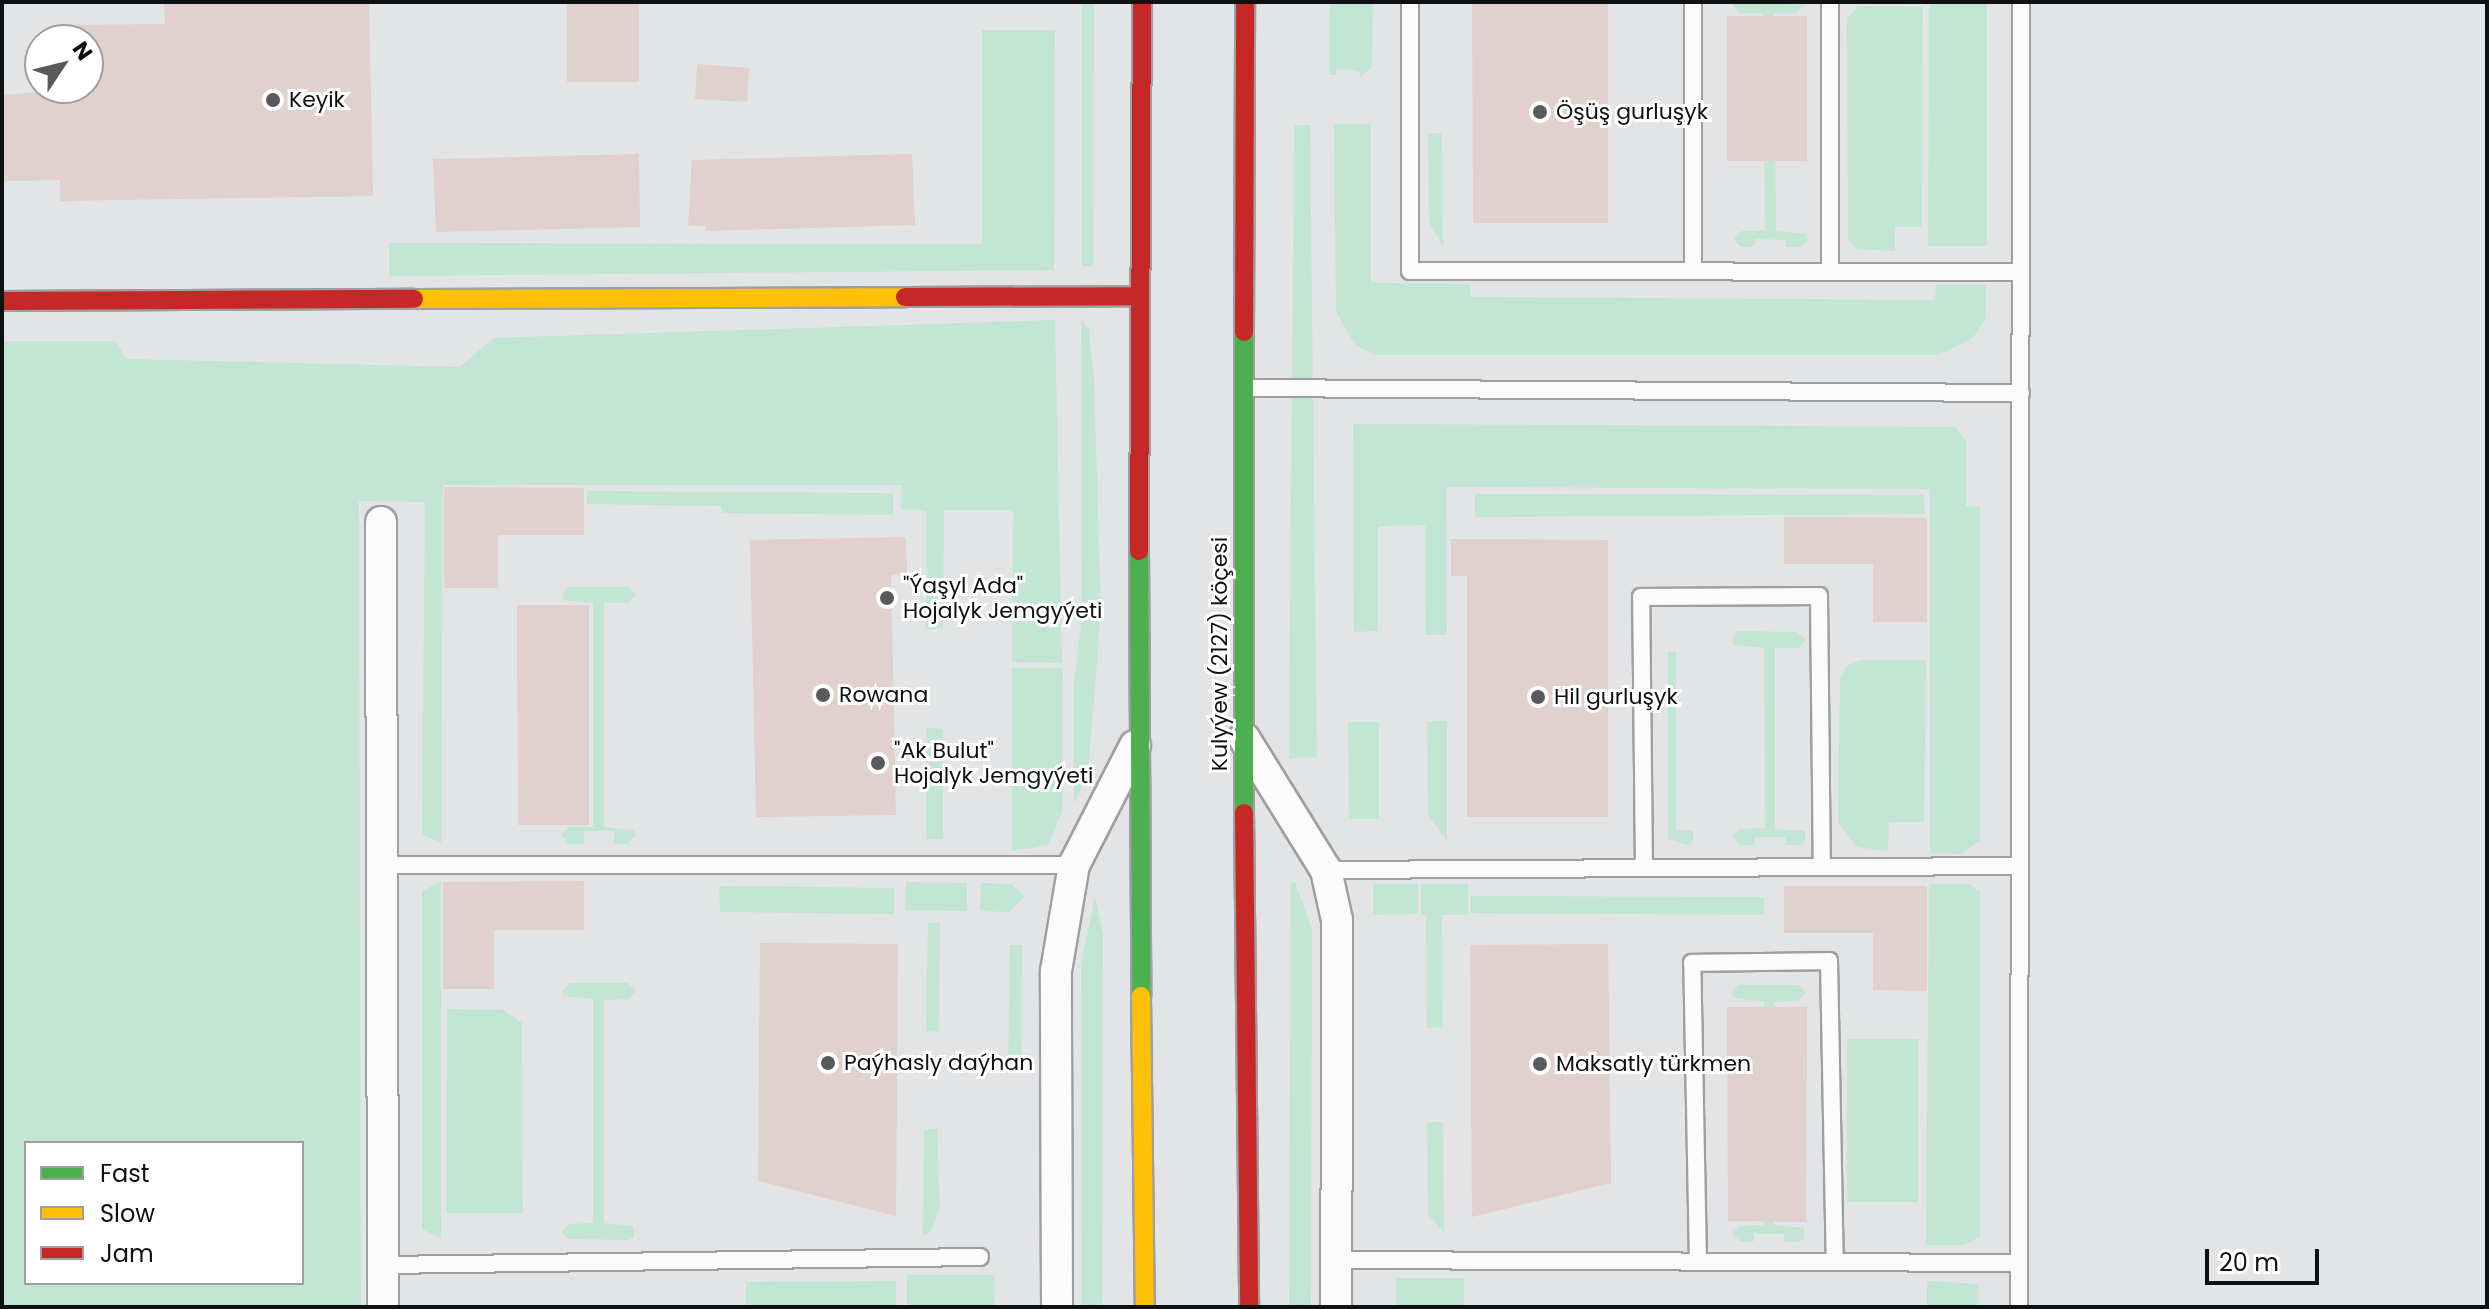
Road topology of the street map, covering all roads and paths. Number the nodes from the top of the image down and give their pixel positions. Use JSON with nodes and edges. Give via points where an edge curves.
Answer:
{"nodes":[{"id":1,"x":1142,"y":2,"type":"edge"},
{"id":2,"x":1245,"y":2,"type":"edge"},
{"id":3,"x":1410,"y":2,"type":"edge"},
{"id":4,"x":1693,"y":2,"type":"edge"},
{"id":5,"x":1830,"y":2,"type":"edge"},
{"id":6,"x":2021,"y":2,"type":"edge"},
{"id":7,"x":1693,"y":271,"type":"junction"},
{"id":8,"x":1830,"y":271,"type":"junction"},
{"id":9,"x":2021,"y":272,"type":"junction"},
{"id":10,"x":1140,"y":296,"type":"junction"},
{"id":11,"x":2,"y":301,"type":"edge"},
{"id":12,"x":1245,"y":388,"type":"junction"},
{"id":13,"x":2021,"y":393,"type":"junction"},
{"id":14,"x":381,"y":522,"type":"dead end"},
{"id":15,"x":1243,"y":736,"type":"junction"},
{"id":16,"x":1138,"y":741,"type":"junction"},
{"id":17,"x":381,"y":865,"type":"junction"},
{"id":18,"x":1074,"y":865,"type":"junction"},
{"id":19,"x":2020,"y":866,"type":"junction"},
{"id":20,"x":1822,"y":867,"type":"junction"},
{"id":21,"x":1644,"y":868,"type":"junction"},
{"id":22,"x":1326,"y":870,"type":"junction"},
{"id":23,"x":980,"y":1257,"type":"dead end"},
{"id":24,"x":1335,"y":1260,"type":"junction"},
{"id":25,"x":1698,"y":1262,"type":"junction"},
{"id":26,"x":1835,"y":1262,"type":"junction"},
{"id":27,"x":2019,"y":1263,"type":"junction"},
{"id":28,"x":383,"y":1265,"type":"junction"},
{"id":29,"x":383,"y":1307,"type":"edge"},
{"id":30,"x":1057,"y":1307,"type":"edge"},
{"id":31,"x":1145,"y":1307,"type":"edge"},
{"id":32,"x":1249,"y":1307,"type":"edge"},
{"id":33,"x":1336,"y":1307,"type":"edge"},
{"id":34,"x":2019,"y":1307,"type":"edge"}],
"edges":[{"from":1,"to":10,"type":"main road"},
{"from":2,"to":12,"type":"main road","name":"Kulyýew (2127) köçesi"},
{"from":3,"to":7,"type":"lane","via":[[1410,271]]},
{"from":4,"to":7,"type":"lane"},
{"from":5,"to":8,"type":"lane"},
{"from":6,"to":9,"type":"lane"},
{"from":7,"to":8,"type":"lane"},
{"from":8,"to":9,"type":"lane"},
{"from":9,"to":13,"type":"lane"},
{"from":10,"to":11,"type":"main road"},
{"from":10,"to":16,"type":"main road"},
{"from":12,"to":13,"type":"lane"},
{"from":12,"to":15,"type":"main road","name":"Kulyýew (2127) köçesi"},
{"from":13,"to":19,"type":"lane"},
{"from":14,"to":17,"type":"street"},
{"from":15,"to":22,"type":"street"},
{"from":15,"to":32,"type":"main road","name":"Kulyýew (2127) köçesi"},
{"from":16,"to":18,"type":"street"},
{"from":16,"to":31,"type":"main road"},
{"from":17,"to":18,"type":"lane"},
{"from":17,"to":28,"type":"street"},
{"from":18,"to":30,"type":"street","via":[[1056,971]]},
{"from":19,"to":20,"type":"lane"},
{"from":19,"to":27,"type":"lane"},
{"from":20,"to":21,"type":"lane"},
{"from":20,"to":21,"type":"lane","via":[[1819,596],[1730,596],[1641,597]]},
{"from":21,"to":22,"type":"lane"},
{"from":22,"to":24,"type":"street","via":[[1337,920]]},
{"from":23,"to":28,"type":"lane"},
{"from":24,"to":25,"type":"lane"},
{"from":24,"to":33,"type":"street"},
{"from":25,"to":26,"type":"lane"},
{"from":25,"to":26,"type":"lane","via":[[1692,963],[1829,961]]},
{"from":26,"to":27,"type":"lane"},
{"from":27,"to":34,"type":"lane"},
{"from":28,"to":29,"type":"street"}]}
